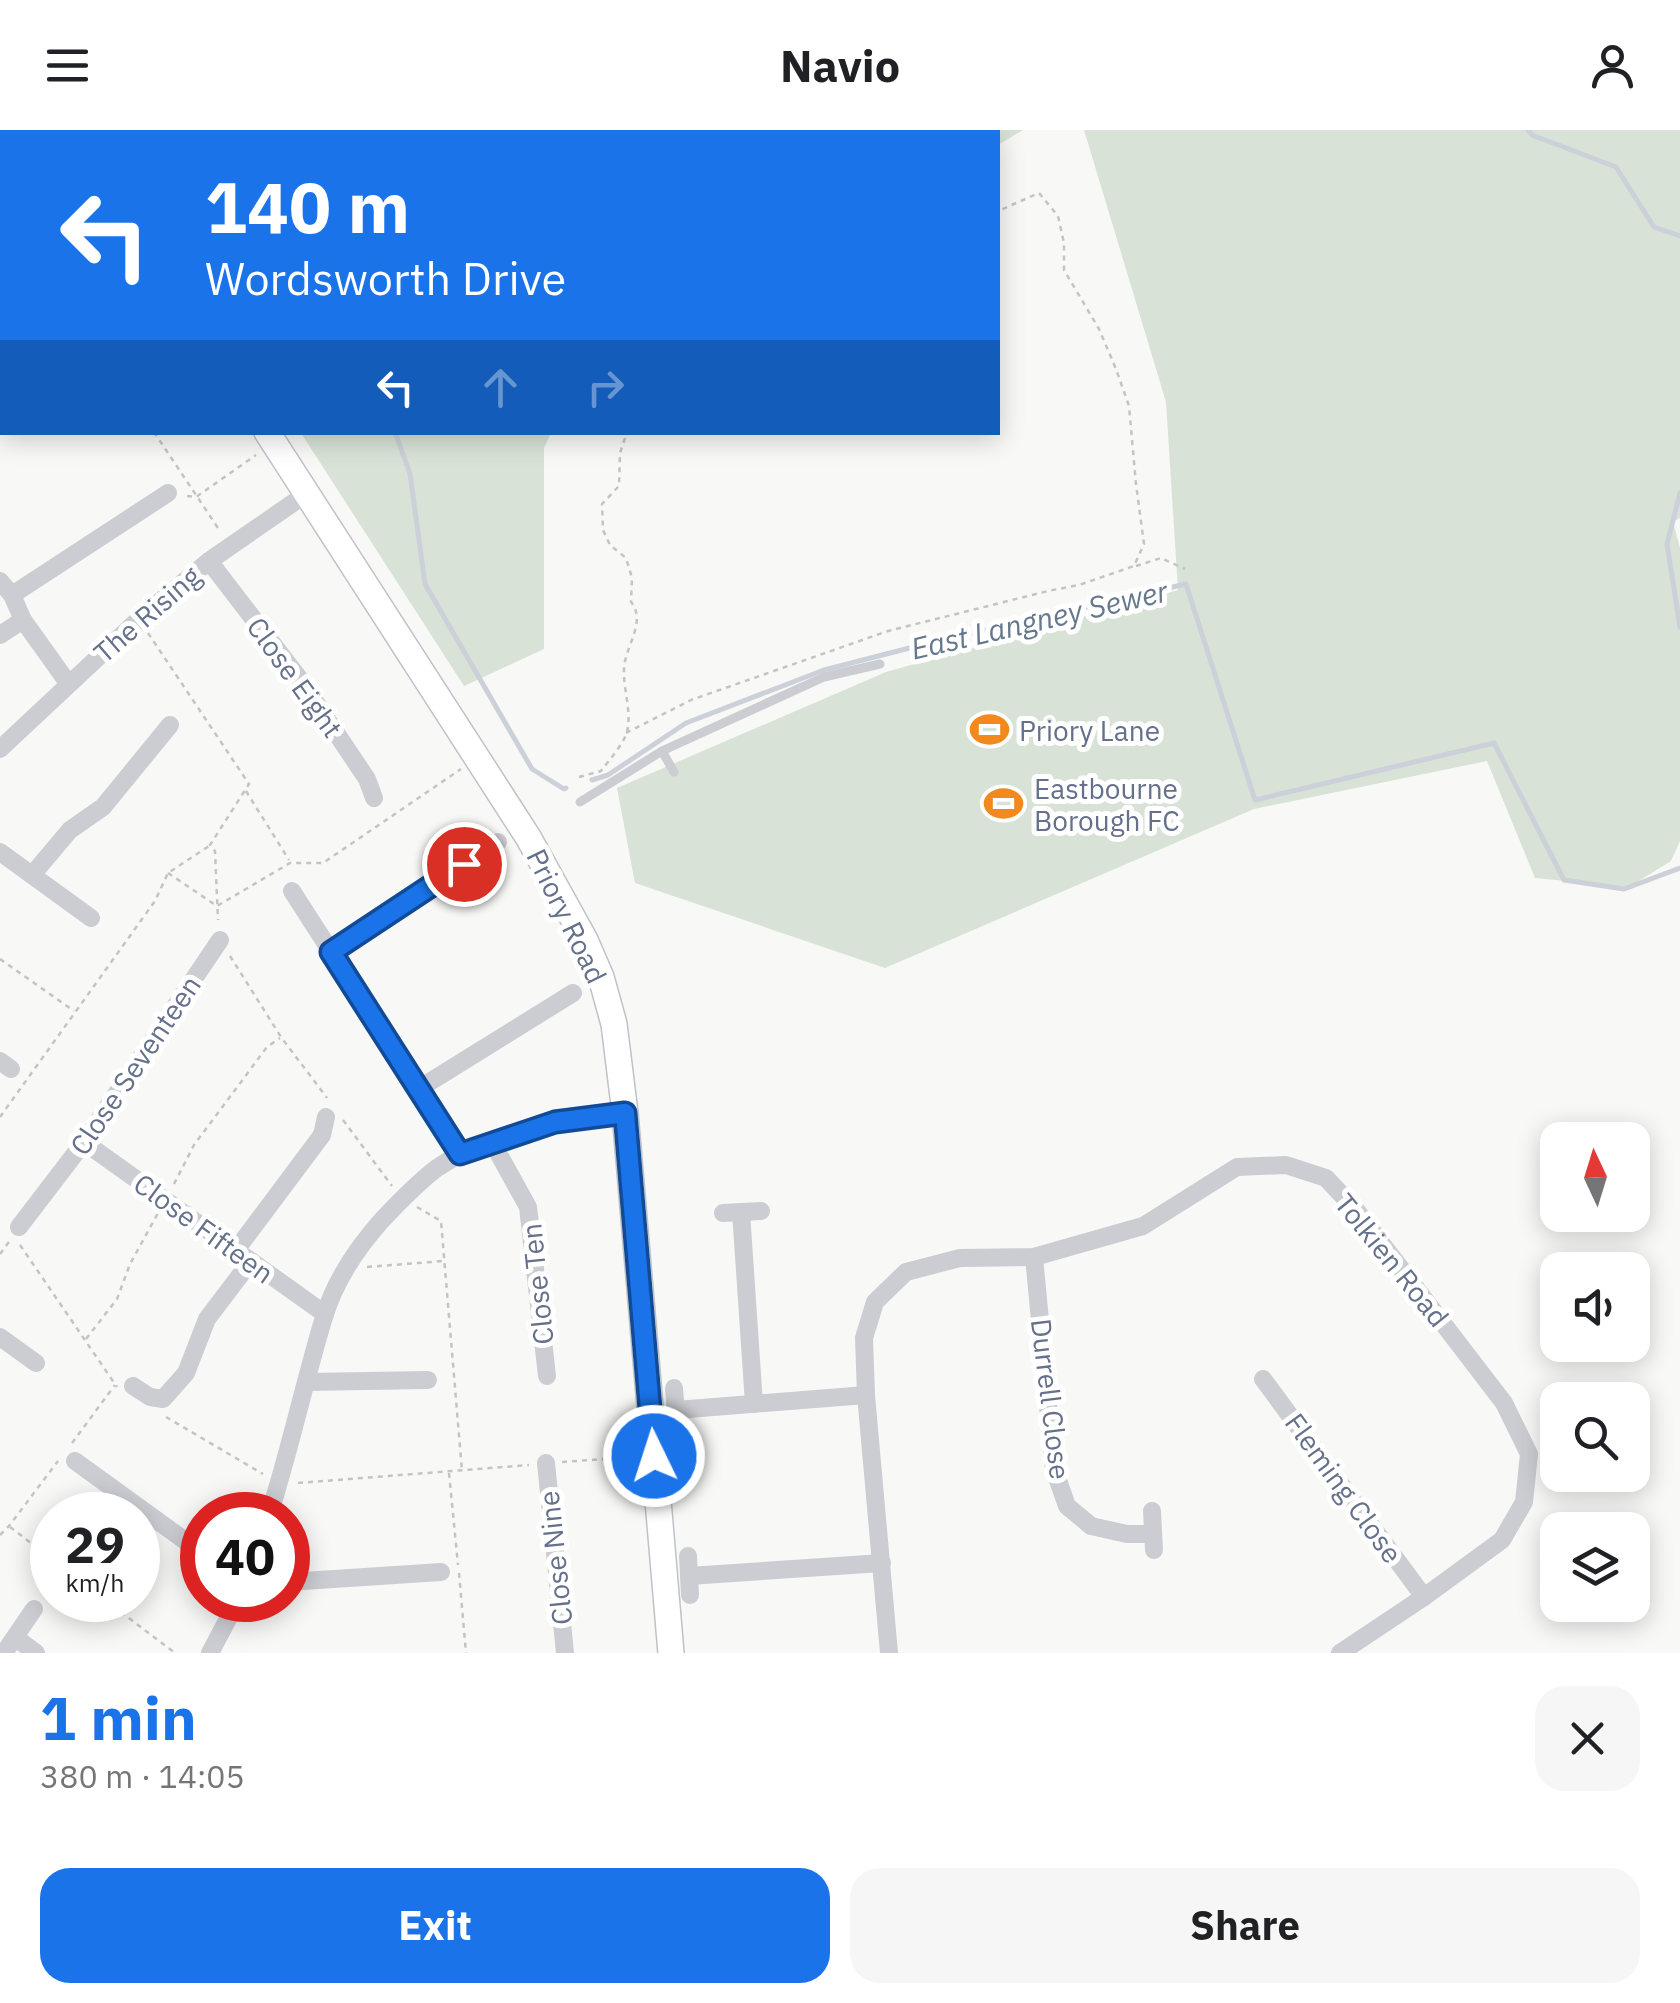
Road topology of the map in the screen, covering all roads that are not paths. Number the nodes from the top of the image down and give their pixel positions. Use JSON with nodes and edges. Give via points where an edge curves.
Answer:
{"nodes":[{"id":1,"x":270,"y":438,"type":"edge"},
{"id":2,"x":168,"y":493,"type":"road end"},
{"id":3,"x":306,"y":494,"type":"junction"},
{"id":4,"x":209,"y":562,"type":"junction"},
{"id":5,"x":6,"y":588,"type":"edge"},
{"id":6,"x":23,"y":620,"type":"junction"},
{"id":7,"x":0,"y":635,"type":"edge"},
{"id":8,"x":880,"y":664,"type":"dead end"},
{"id":9,"x":68,"y":683,"type":"junction"},
{"id":10,"x":170,"y":725,"type":"dead end"},
{"id":11,"x":0,"y":748,"type":"edge"},
{"id":12,"x":662,"y":751,"type":"junction"},
{"id":13,"x":674,"y":772,"type":"dead end"},
{"id":14,"x":374,"y":798,"type":"dead end"},
{"id":15,"x":580,"y":802,"type":"dead end"},
{"id":16,"x":498,"y":842,"type":"dead end"},
{"id":17,"x":0,"y":852,"type":"edge"},
{"id":18,"x":32,"y":875,"type":"junction"},
{"id":19,"x":292,"y":891,"type":"dead end"},
{"id":20,"x":91,"y":918,"type":"dead end"},
{"id":21,"x":220,"y":940,"type":"road end"},
{"id":22,"x":331,"y":952,"type":"junction"},
{"id":23,"x":573,"y":993,"type":"dead end"},
{"id":24,"x":420,"y":1088,"type":"junction"},
{"id":25,"x":625,"y":1113,"type":"junction"},
{"id":26,"x":341,"y":1140,"type":"dead end"},
{"id":27,"x":84,"y":1142,"type":"junction"},
{"id":28,"x":492,"y":1142,"type":"junction"},
{"id":29,"x":460,"y":1154,"type":"junction"},
{"id":30,"x":48,"y":1189,"type":"junction"},
{"id":31,"x":64,"y":1202,"type":"dead end"},
{"id":32,"x":761,"y":1211,"type":"dead end"},
{"id":33,"x":19,"y":1227,"type":"dead end"},
{"id":34,"x":243,"y":1256,"type":"junction"},
{"id":35,"x":1034,"y":1257,"type":"junction"},
{"id":36,"x":324,"y":1314,"type":"junction"},
{"id":37,"x":0,"y":1336,"type":"edge"},
{"id":38,"x":36,"y":1363,"type":"dead end"},
{"id":39,"x":547,"y":1376,"type":"dead end"},
{"id":40,"x":1263,"y":1379,"type":"dead end"},
{"id":41,"x":428,"y":1380,"type":"dead end"},
{"id":42,"x":307,"y":1382,"type":"junction"},
{"id":43,"x":132,"y":1386,"type":"dead end"},
{"id":44,"x":674,"y":1388,"type":"dead end"},
{"id":45,"x":866,"y":1395,"type":"junction"},
{"id":46,"x":754,"y":1404,"type":"junction"},
{"id":47,"x":76,"y":1462,"type":"dead end"},
{"id":48,"x":546,"y":1463,"type":"dead end"},
{"id":49,"x":276,"y":1492,"type":"edge"},
{"id":50,"x":1152,"y":1511,"type":"dead end"},
{"id":51,"x":180,"y":1537,"type":"edge"},
{"id":52,"x":688,"y":1556,"type":"dead end"},
{"id":53,"x":882,"y":1563,"type":"junction"},
{"id":54,"x":441,"y":1572,"type":"dead end"},
{"id":55,"x":310,"y":1581,"type":"edge"},
{"id":56,"x":1424,"y":1597,"type":"junction"},
{"id":57,"x":30,"y":1615,"type":"edge"},
{"id":58,"x":226,"y":1622,"type":"edge"},
{"id":59,"x":10,"y":1645,"type":"edge"},
{"id":60,"x":36,"y":1653,"type":"edge"},
{"id":61,"x":210,"y":1653,"type":"edge"},
{"id":62,"x":565,"y":1653,"type":"edge"},
{"id":63,"x":654,"y":1653,"type":"edge"},
{"id":64,"x":671,"y":1653,"type":"edge"},
{"id":65,"x":889,"y":1653,"type":"edge"},
{"id":66,"x":1340,"y":1653,"type":"edge"}],
"edges":[{"from":1,"to":3,"type":"street","name":"Priory Road"},
{"from":2,"to":5,"type":"street"},
{"from":3,"to":4,"type":"street","name":"The Rising"},
{"from":3,"to":25,"type":"street","name":"Priory Road","via":[[528,838],[585,940],[614,1024]]},
{"from":4,"to":9,"type":"street","name":"The Rising"},
{"from":4,"to":14,"type":"street","name":"Close Eight","via":[[302,682]]},
{"from":5,"to":6,"type":"street"},
{"from":6,"to":7,"type":"street"},
{"from":6,"to":9,"type":"street"},
{"from":8,"to":12,"type":"lane","via":[[824,677]]},
{"from":9,"to":11,"type":"street","name":"The Rising"},
{"from":10,"to":18,"type":"street","via":[[103,807],[70,830]]},
{"from":12,"to":13,"type":"lane"},
{"from":12,"to":15,"type":"lane"},
{"from":16,"to":22,"type":"street"},
{"from":17,"to":18,"type":"street"},
{"from":18,"to":20,"type":"street"},
{"from":19,"to":22,"type":"street"},
{"from":21,"to":27,"type":"street","name":"Close Seventeen"},
{"from":22,"to":24,"type":"street"},
{"from":23,"to":24,"type":"street"},
{"from":24,"to":29,"type":"street"},
{"from":25,"to":28,"type":"street","via":[[555,1122]]},
{"from":25,"to":64,"type":"street","name":"Priory Road"},
{"from":26,"to":34,"type":"street","via":[[324,1126]]},
{"from":27,"to":30,"type":"street","name":"Close Seventeen"},
{"from":27,"to":34,"type":"street","name":"Close Fifteen"},
{"from":28,"to":29,"type":"street"},
{"from":28,"to":39,"type":"street","name":"Close Ten","via":[[528,1207]]},
{"from":29,"to":36,"type":"street","via":[[402,1198],[366,1238]]},
{"from":30,"to":31,"type":"street"},
{"from":30,"to":33,"type":"street","name":"Close Seventeen"},
{"from":32,"to":46,"type":"street","via":[[732,1213]]},
{"from":34,"to":36,"type":"street","name":"Close Fifteen"},
{"from":34,"to":43,"type":"street","via":[[207,1319],[187,1383],[163,1399]]},
{"from":35,"to":45,"type":"street","name":"Tolkien Road","via":[[960,1258],[906,1272],[875,1302],[864,1338]]},
{"from":35,"to":50,"type":"street","name":"Durrell Close","via":[[1054,1469],[1067,1506],[1091,1526],[1154,1541]]},
{"from":35,"to":56,"type":"street","name":"Tolkien Road","via":[[1143,1226],[1237,1167],[1286,1165],[1326,1178],[1504,1403],[1529,1454],[1524,1502],[1502,1540]]},
{"from":36,"to":42,"type":"street"},
{"from":37,"to":38,"type":"street"},
{"from":40,"to":56,"type":"street","name":"Fleming Close"},
{"from":41,"to":42,"type":"street"},
{"from":42,"to":49,"type":"street"},
{"from":44,"to":46,"type":"street","via":[[677,1418]]},
{"from":45,"to":46,"type":"street"},
{"from":45,"to":53,"type":"street","name":"Tolkien Road"},
{"from":47,"to":51,"type":"street"},
{"from":48,"to":62,"type":"street","name":"Close Nine"},
{"from":52,"to":53,"type":"street","via":[[690,1586]]},
{"from":53,"to":65,"type":"street","name":"Tolkien Road"},
{"from":54,"to":55,"type":"street"},
{"from":56,"to":66,"type":"street"},
{"from":57,"to":59,"type":"street"},
{"from":58,"to":61,"type":"street"},
{"from":59,"to":60,"type":"street"},
{"from":63,"to":64,"type":"street"}]}
